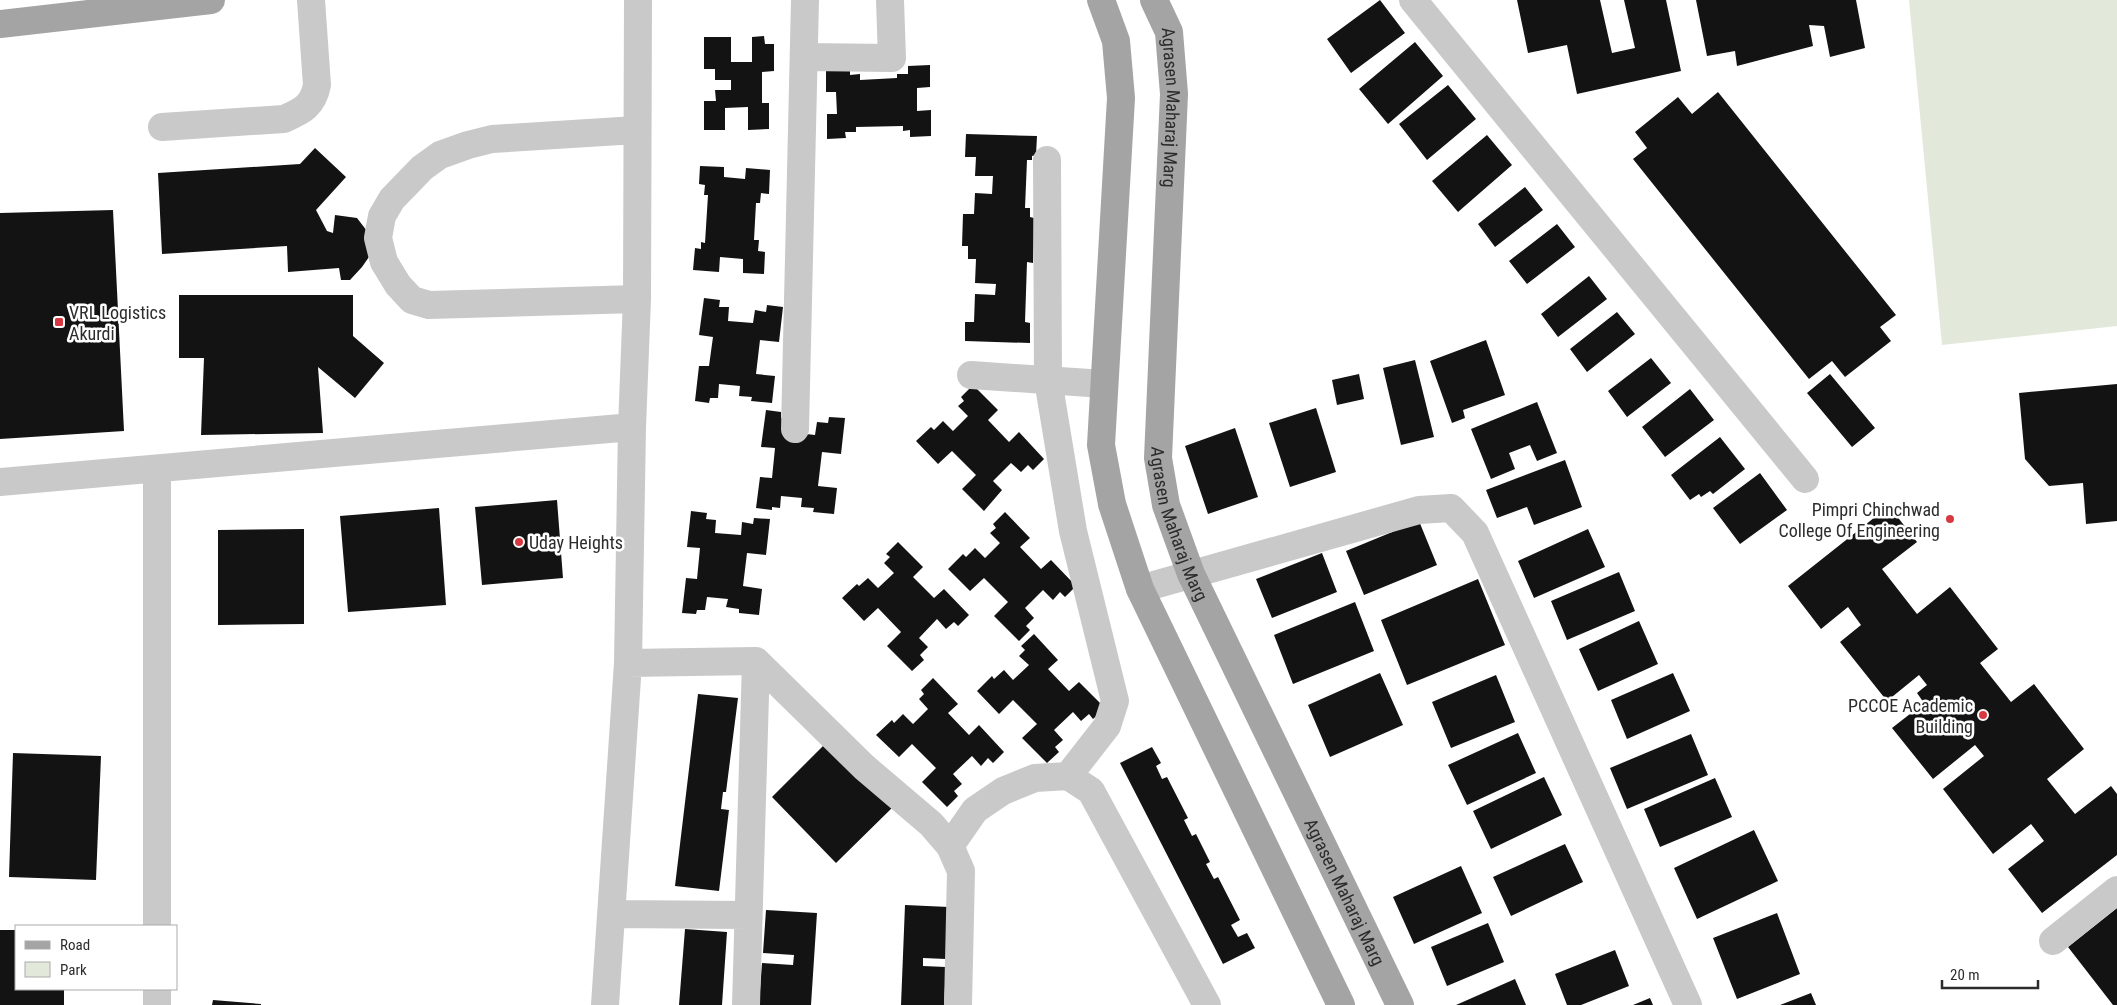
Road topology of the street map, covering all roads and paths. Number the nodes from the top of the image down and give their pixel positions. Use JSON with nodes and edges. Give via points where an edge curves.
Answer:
{"nodes":[{"id":1,"x":211,"y":0,"type":"edge"},
{"id":2,"x":311,"y":0,"type":"edge"},
{"id":3,"x":638,"y":0,"type":"edge"},
{"id":4,"x":805,"y":0,"type":"edge"},
{"id":5,"x":890,"y":0,"type":"edge"},
{"id":6,"x":1100,"y":0,"type":"edge"},
{"id":7,"x":1154,"y":0,"type":"edge"},
{"id":8,"x":1413,"y":0,"type":"edge"},
{"id":9,"x":0,"y":24,"type":"edge"},
{"id":10,"x":804,"y":57,"type":"junction"},
{"id":11,"x":162,"y":127,"type":"dead end"},
{"id":12,"x":636,"y":130,"type":"junction"},
{"id":13,"x":1048,"y":160,"type":"dead end"},
{"id":14,"x":637,"y":299,"type":"junction"},
{"id":15,"x":971,"y":375,"type":"dead end"},
{"id":16,"x":1048,"y":380,"type":"junction"},
{"id":17,"x":1104,"y":384,"type":"junction"},
{"id":18,"x":632,"y":427,"type":"junction"},
{"id":19,"x":796,"y":429,"type":"dead end"},
{"id":20,"x":157,"y":470,"type":"junction"},
{"id":21,"x":1805,"y":479,"type":"dead end"},
{"id":22,"x":0,"y":482,"type":"edge"},
{"id":23,"x":1192,"y":574,"type":"junction"},
{"id":24,"x":1140,"y":589,"type":"junction"},
{"id":25,"x":756,"y":661,"type":"junction"},
{"id":26,"x":628,"y":662,"type":"junction"},
{"id":27,"x":1068,"y":776,"type":"junction"},
{"id":28,"x":950,"y":846,"type":"junction"},
{"id":29,"x":2117,"y":890,"type":"edge"},
{"id":30,"x":611,"y":914,"type":"junction"},
{"id":31,"x":748,"y":915,"type":"junction"},
{"id":32,"x":157,"y":925,"type":"edge"},
{"id":33,"x":2053,"y":941,"type":"dead end"},
{"id":34,"x":157,"y":990,"type":"edge"},
{"id":35,"x":1197,"y":1002,"type":"edge"},
{"id":36,"x":157,"y":1005,"type":"edge"},
{"id":37,"x":605,"y":1005,"type":"edge"},
{"id":38,"x":746,"y":1005,"type":"edge"},
{"id":39,"x":958,"y":1005,"type":"edge"},
{"id":40,"x":1342,"y":1005,"type":"edge"},
{"id":41,"x":1400,"y":1005,"type":"edge"},
{"id":42,"x":1688,"y":1005,"type":"edge"}],
"edges":[{"from":1,"to":9,"type":"main road"},
{"from":2,"to":11,"type":"street","via":[[317,85],[314,98],[302,111],[284,119]]},
{"from":3,"to":12,"type":"street"},
{"from":4,"to":10,"type":"street"},
{"from":5,"to":10,"type":"street","via":[[892,58]]},
{"from":6,"to":17,"type":"main road","via":[[1116,41],[1121,98]]},
{"from":7,"to":23,"type":"main road","name":"Agrasen Maharaj Marg","via":[[1169,32],[1174,94],[1158,458],[1166,505]]},
{"from":8,"to":21,"type":"street"},
{"from":10,"to":19,"type":"street"},
{"from":12,"to":14,"type":"street"},
{"from":12,"to":14,"type":"street","via":[[492,139],[440,155],[422,168],[392,199],[382,216],[378,238],[384,262],[398,285],[412,300],[429,305]]},
{"from":13,"to":16,"type":"street"},
{"from":14,"to":18,"type":"street"},
{"from":15,"to":16,"type":"street"},
{"from":16,"to":17,"type":"street"},
{"from":16,"to":27,"type":"street","via":[[1073,531],[1114,702],[1107,726]]},
{"from":17,"to":24,"type":"main road","via":[[1101,445],[1112,504]]},
{"from":18,"to":20,"type":"street"},
{"from":18,"to":26,"type":"street"},
{"from":20,"to":22,"type":"street"},
{"from":20,"to":32,"type":"street"},
{"from":23,"to":24,"type":"street"},
{"from":23,"to":41,"type":"main road","name":"Agrasen Maharaj Marg"},
{"from":23,"to":42,"type":"street","via":[[1419,510],[1450,508],[1475,533]]},
{"from":24,"to":40,"type":"main road"},
{"from":25,"to":26,"type":"street"},
{"from":25,"to":28,"type":"street","via":[[864,767],[931,824]]},
{"from":25,"to":31,"type":"street"},
{"from":26,"to":30,"type":"street"},
{"from":27,"to":28,"type":"street","via":[[1035,778],[1003,791],[975,810]]},
{"from":27,"to":35,"type":"street","via":[[1091,791]]},
{"from":28,"to":39,"type":"street","via":[[961,871]]},
{"from":29,"to":33,"type":"street"},
{"from":30,"to":31,"type":"street"},
{"from":30,"to":37,"type":"street"},
{"from":31,"to":38,"type":"street"},
{"from":34,"to":36,"type":"street"}]}
